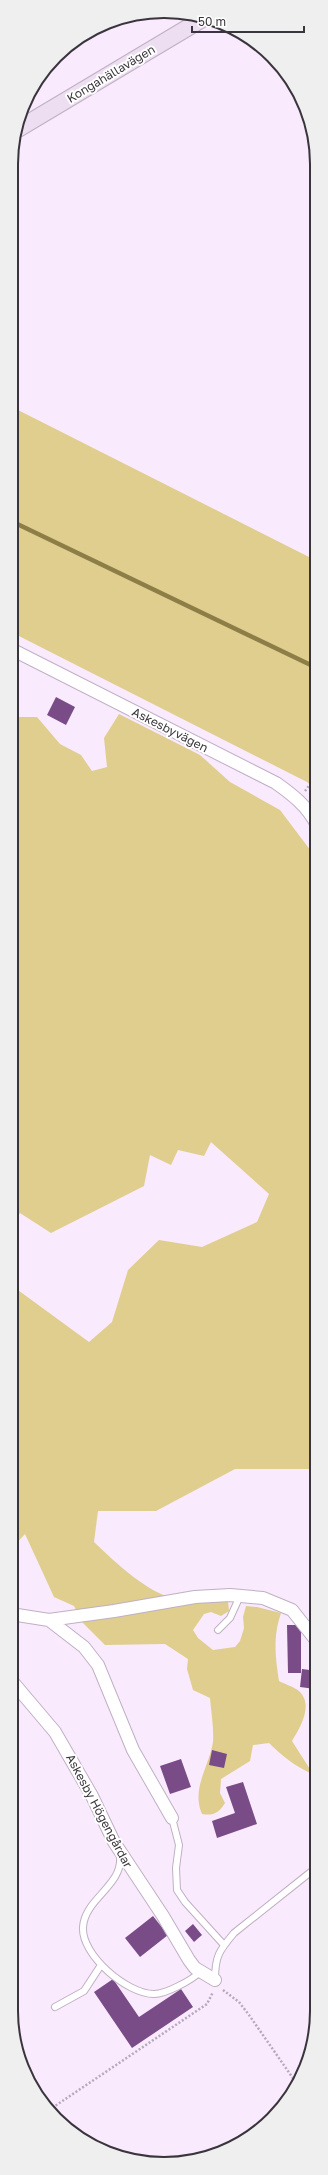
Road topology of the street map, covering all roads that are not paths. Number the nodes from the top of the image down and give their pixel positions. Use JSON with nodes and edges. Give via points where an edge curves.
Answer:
{"nodes":[{"id":1,"x":197,"y":22,"type":"edge"},
{"id":2,"x":23,"y":126,"type":"edge"},
{"id":3,"x":18,"y":653,"type":"edge"},
{"id":4,"x":310,"y":812,"type":"edge"},
{"id":5,"x":240,"y":1596,"type":"junction"},
{"id":6,"x":18,"y":1615,"type":"edge"},
{"id":7,"x":49,"y":1620,"type":"junction"},
{"id":8,"x":218,"y":1630,"type":"dead end"},
{"id":9,"x":310,"y":1632,"type":"edge"},
{"id":10,"x":18,"y":1688,"type":"edge"},
{"id":11,"x":172,"y":1818,"type":"joint"},
{"id":12,"x":120,"y":1852,"type":"junction"},
{"id":13,"x":310,"y":1872,"type":"edge"},
{"id":14,"x":224,"y":1945,"type":"junction"},
{"id":15,"x":101,"y":1965,"type":"junction"},
{"id":16,"x":200,"y":1972,"type":"junction"},
{"id":17,"x":215,"y":1980,"type":"joint"},
{"id":18,"x":55,"y":2007,"type":"dead end"}],
"edges":[{"from":1,"to":2,"type":"street","name":"Kongahällavägen"},
{"from":3,"to":4,"type":"street","name":"Askesbyvägen","via":[[276,783]]},
{"from":5,"to":7,"type":"street","via":[[195,1597]]},
{"from":5,"to":8,"type":"lane","via":[[230,1618]]},
{"from":5,"to":9,"type":"street","via":[[262,1598],[292,1610]]},
{"from":6,"to":7,"type":"street"},
{"from":7,"to":11,"type":"street","via":[[84,1647],[98,1665],[133,1750]]},
{"from":10,"to":12,"type":"street","name":"Askesby Högengårdar","via":[[55,1732],[92,1796]]},
{"from":11,"to":14,"type":"lane","via":[[179,1845],[177,1890]]},
{"from":12,"to":15,"type":"lane","via":[[118,1872],[88,1910],[83,1927],[85,1939]]},
{"from":12,"to":16,"type":"street","name":"Askesby Högengårdar","via":[[189,1960]]},
{"from":13,"to":14,"type":"lane","via":[[234,1933]]},
{"from":14,"to":17,"type":"lane","via":[[215,1961]]},
{"from":15,"to":16,"type":"lane","via":[[132,1987],[153,1994],[162,1993],[194,1978]]},
{"from":15,"to":18,"type":"lane","via":[[84,1991]]},
{"from":16,"to":17,"type":"street","name":"Askesby Högengårdar"}]}
